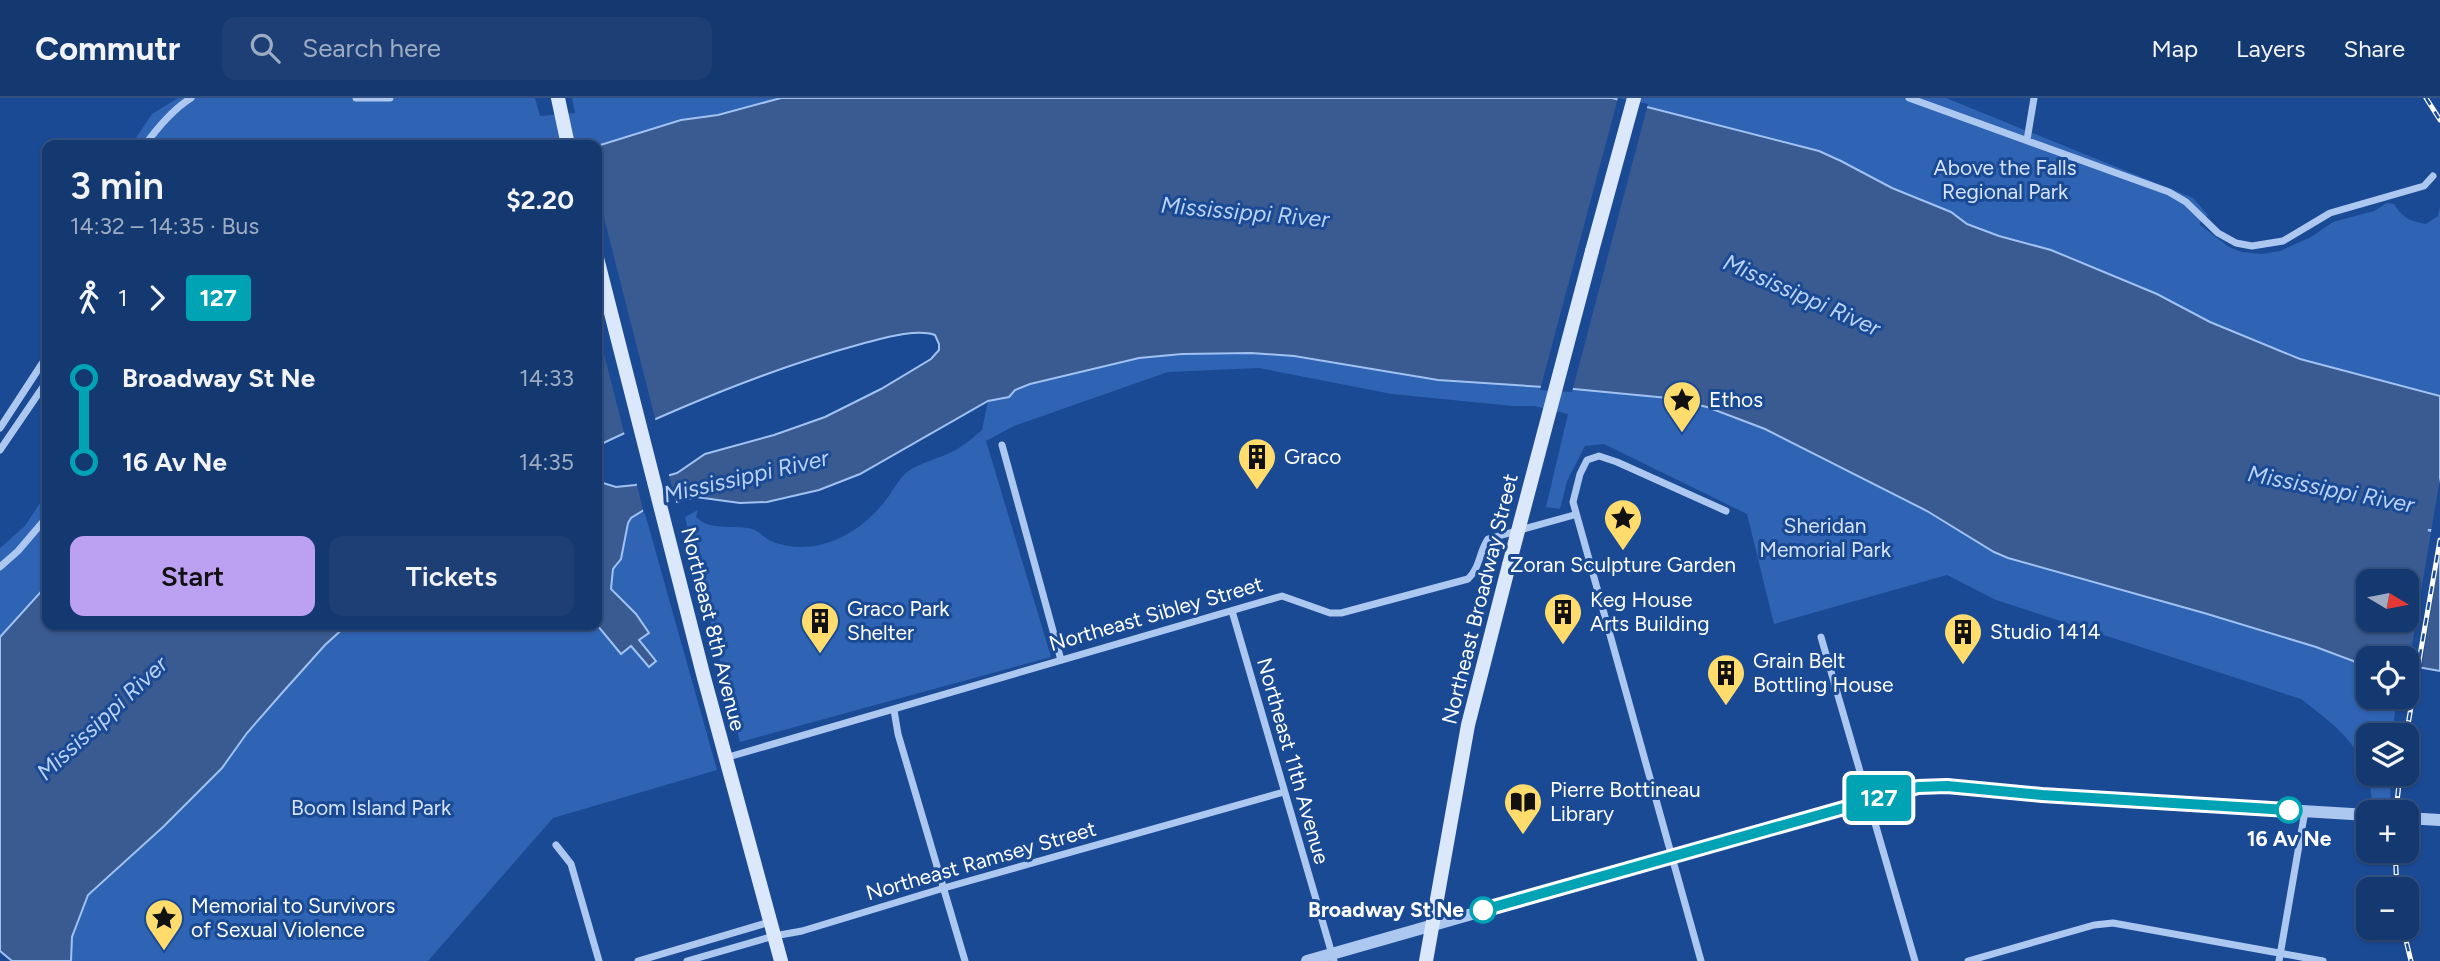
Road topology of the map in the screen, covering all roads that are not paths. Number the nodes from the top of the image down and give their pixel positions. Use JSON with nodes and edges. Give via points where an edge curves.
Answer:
{"nodes":[{"id":1,"x":191,"y":98,"type":"edge"},
{"id":2,"x":356,"y":98,"type":"edge"},
{"id":3,"x":390,"y":98,"type":"edge"},
{"id":4,"x":1634,"y":98,"type":"edge"},
{"id":5,"x":1909,"y":98,"type":"edge"},
{"id":6,"x":2034,"y":98,"type":"edge"},
{"id":7,"x":559,"y":103,"type":"edge"},
{"id":8,"x":149,"y":140,"type":"edge"},
{"id":9,"x":567,"y":140,"type":"edge"},
{"id":10,"x":2027,"y":141,"type":"junction"},
{"id":11,"x":2433,"y":176,"type":"dead end"},
{"id":12,"x":602,"y":278,"type":"edge"},
{"id":13,"x":42,"y":364,"type":"edge"},
{"id":14,"x":42,"y":388,"type":"edge"},
{"id":15,"x":0,"y":428,"type":"edge"},
{"id":16,"x":1002,"y":444,"type":"dead end"},
{"id":17,"x":0,"y":450,"type":"edge"},
{"id":18,"x":1726,"y":512,"type":"dead end"},
{"id":19,"x":1574,"y":515,"type":"junction"},
{"id":20,"x":42,"y":523,"type":"edge"},
{"id":21,"x":0,"y":567,"type":"edge"},
{"id":22,"x":1233,"y":611,"type":"junction"},
{"id":23,"x":1821,"y":637,"type":"dead end"},
{"id":24,"x":1061,"y":660,"type":"junction"},
{"id":25,"x":894,"y":710,"type":"junction"},
{"id":26,"x":725,"y":758,"type":"junction"},
{"id":27,"x":1284,"y":792,"type":"junction"},
{"id":28,"x":1868,"y":800,"type":"junction"},
{"id":29,"x":2305,"y":811,"type":"junction"},
{"id":30,"x":2356,"y":814,"type":"edge"},
{"id":31,"x":2419,"y":819,"type":"edge"},
{"id":32,"x":2440,"y":820,"type":"edge"},
{"id":33,"x":556,"y":845,"type":"dead end"},
{"id":34,"x":1671,"y":857,"type":"junction"},
{"id":35,"x":944,"y":888,"type":"junction"},
{"id":36,"x":1432,"y":925,"type":"junction"},
{"id":37,"x":772,"y":929,"type":"junction"},
{"id":38,"x":1333,"y":957,"type":"edge"},
{"id":39,"x":2280,"y":957,"type":"edge"},
{"id":40,"x":599,"y":961,"type":"edge"},
{"id":41,"x":638,"y":961,"type":"edge"},
{"id":42,"x":687,"y":961,"type":"edge"},
{"id":43,"x":781,"y":961,"type":"edge"},
{"id":44,"x":965,"y":961,"type":"edge"},
{"id":45,"x":1307,"y":961,"type":"edge"},
{"id":46,"x":1426,"y":961,"type":"edge"},
{"id":47,"x":1701,"y":961,"type":"edge"},
{"id":48,"x":1915,"y":961,"type":"edge"},
{"id":49,"x":1968,"y":961,"type":"edge"},
{"id":50,"x":2323,"y":961,"type":"edge"}],
"edges":[{"from":1,"to":8,"type":"street"},
{"from":2,"to":3,"type":"street"},
{"from":4,"to":36,"type":"main road","name":"Northeast Broadway Street","bridge":true,"via":[[1468,725]]},
{"from":5,"to":10,"type":"street"},
{"from":6,"to":10,"type":"street"},
{"from":7,"to":9,"type":"main road"},
{"from":10,"to":11,"type":"street","via":[[2169,192],[2218,233],[2252,246],[2290,238],[2330,213],[2424,186]]},
{"from":12,"to":26,"type":"main road","name":"Northeast 8th Avenue"},
{"from":13,"to":15,"type":"street"},
{"from":14,"to":17,"type":"street"},
{"from":16,"to":24,"type":"street"},
{"from":18,"to":19,"type":"street","via":[[1599,456],[1587,460],[1580,474]]},
{"from":19,"to":22,"type":"street","name":"Northeast Sibley Street","via":[[1488,539],[1468,579],[1341,613],[1282,596]]},
{"from":19,"to":34,"type":"street"},
{"from":20,"to":21,"type":"street"},
{"from":22,"to":24,"type":"street","name":"Northeast Sibley Street"},
{"from":22,"to":27,"type":"street","name":"Northeast 11th Avenue"},
{"from":23,"to":28,"type":"street"},
{"from":24,"to":25,"type":"street","name":"Northeast Sibley Street"},
{"from":25,"to":26,"type":"street","name":"Northeast Sibley Street"},
{"from":25,"to":35,"type":"street"},
{"from":26,"to":37,"type":"main road","name":"Northeast 8th Avenue"},
{"from":27,"to":35,"type":"street","name":"Northeast Ramsey Street"},
{"from":27,"to":38,"type":"street","name":"Northeast 11th Avenue"},
{"from":28,"to":29,"type":"street","via":[[1932,786]]},
{"from":28,"to":34,"type":"street"},
{"from":28,"to":48,"type":"street"},
{"from":29,"to":30,"type":"street"},
{"from":29,"to":39,"type":"street"},
{"from":31,"to":32,"type":"street"},
{"from":33,"to":40,"type":"street","via":[[571,864]]},
{"from":34,"to":36,"type":"street"},
{"from":34,"to":47,"type":"street"},
{"from":35,"to":37,"type":"street","name":"Northeast Ramsey Street","via":[[803,932]]},
{"from":35,"to":44,"type":"street"},
{"from":36,"to":38,"type":"street"},
{"from":36,"to":46,"type":"main road","name":"Northeast Broadway Street"},
{"from":37,"to":41,"type":"street","name":"Northeast Ramsey Street"},
{"from":37,"to":42,"type":"street","name":"Northeast Ramsey Street"},
{"from":37,"to":43,"type":"main road","name":"Northeast 8th Avenue"},
{"from":38,"to":45,"type":"street"},
{"from":39,"to":49,"type":"street","via":[[2104,923]]},
{"from":39,"to":50,"type":"street"}]}
